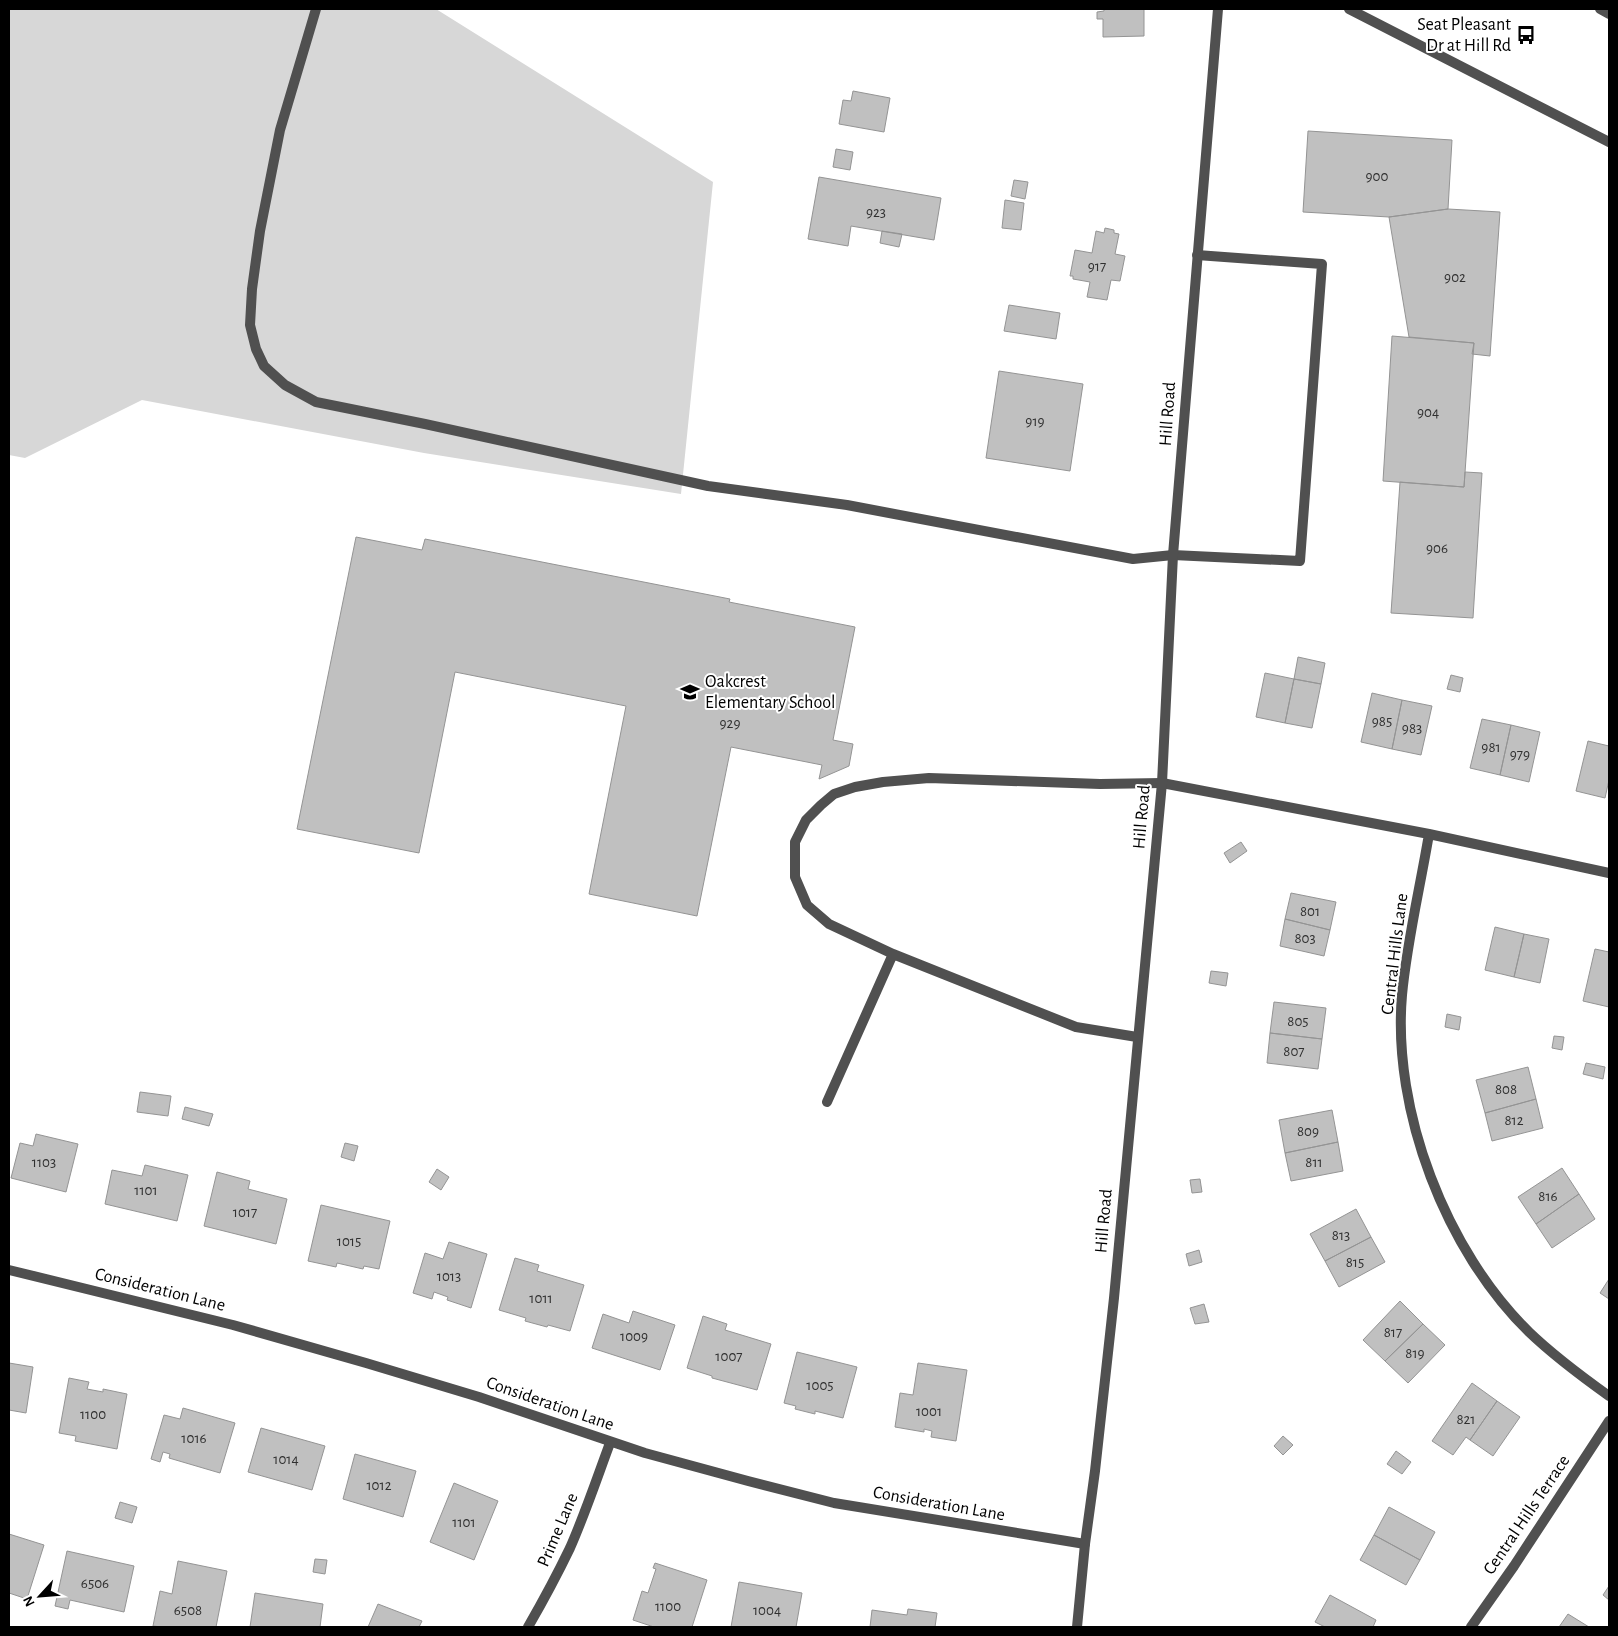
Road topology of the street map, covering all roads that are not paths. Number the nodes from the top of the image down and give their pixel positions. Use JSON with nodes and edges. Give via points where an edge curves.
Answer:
{"nodes":[{"id":1,"x":316,"y":9,"type":"edge"},
{"id":2,"x":1218,"y":9,"type":"edge"},
{"id":3,"x":1349,"y":9,"type":"edge"},
{"id":4,"x":1600,"y":9,"type":"edge"},
{"id":5,"x":1609,"y":14,"type":"edge"},
{"id":6,"x":1609,"y":142,"type":"edge"},
{"id":7,"x":1198,"y":255,"type":"junction"},
{"id":8,"x":1173,"y":555,"type":"junction"},
{"id":9,"x":1162,"y":783,"type":"junction"},
{"id":10,"x":1429,"y":834,"type":"junction"},
{"id":11,"x":1609,"y":873,"type":"edge"},
{"id":12,"x":893,"y":954,"type":"junction"},
{"id":13,"x":1138,"y":1037,"type":"junction"},
{"id":14,"x":827,"y":1102,"type":"dead end"},
{"id":15,"x":9,"y":1270,"type":"edge"},
{"id":16,"x":1609,"y":1396,"type":"edge"},
{"id":17,"x":1609,"y":1421,"type":"edge"},
{"id":18,"x":610,"y":1443,"type":"junction"},
{"id":19,"x":1085,"y":1544,"type":"junction"},
{"id":20,"x":528,"y":1627,"type":"edge"},
{"id":21,"x":1077,"y":1627,"type":"edge"},
{"id":22,"x":1471,"y":1627,"type":"edge"}],
"edges":[{"from":1,"to":8,"type":"street","via":[[280,130],[252,289],[250,326],[256,349],[264,366],[284,385],[316,402],[708,486],[847,505],[1133,559]]},
{"from":2,"to":7,"type":"street","name":"Hill Road"},
{"from":3,"to":6,"type":"street"},
{"from":4,"to":5,"type":"street"},
{"from":7,"to":8,"type":"street","name":"Hill Road"},
{"from":7,"to":8,"type":"street","via":[[1322,264],[1300,561]]},
{"from":8,"to":9,"type":"street","name":"Hill Road"},
{"from":9,"to":10,"type":"street"},
{"from":9,"to":12,"type":"street","via":[[929,778],[883,782],[834,794],[806,820],[795,842],[796,877],[807,905],[829,924]]},
{"from":9,"to":13,"type":"street","name":"Hill Road"},
{"from":10,"to":11,"type":"street"},
{"from":10,"to":16,"type":"street","name":"Central Hills Lane","via":[[1402,995],[1401,1032],[1411,1114],[1431,1180],[1453,1226],[1494,1293],[1528,1332]]},
{"from":12,"to":13,"type":"street","via":[[1076,1027]]},
{"from":12,"to":14,"type":"street"},
{"from":13,"to":19,"type":"street","name":"Hill Road","via":[[1114,1298]]},
{"from":15,"to":18,"type":"street","name":"Consideration Lane","via":[[214,1320],[347,1357],[479,1397]]},
{"from":17,"to":22,"type":"street","name":"Central Hills Terrace"},
{"from":18,"to":19,"type":"street","name":"Consideration Lane","via":[[834,1502]]},
{"from":18,"to":20,"type":"street","name":"Prime Lane","via":[[570,1547]]},
{"from":19,"to":21,"type":"street","name":"Hill Road"}]}
